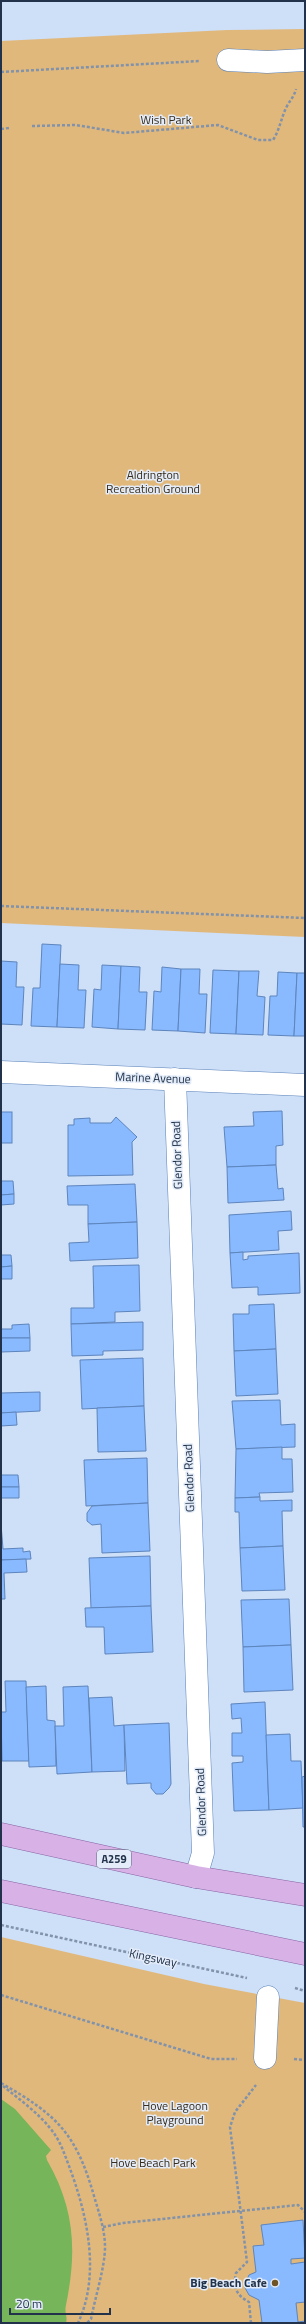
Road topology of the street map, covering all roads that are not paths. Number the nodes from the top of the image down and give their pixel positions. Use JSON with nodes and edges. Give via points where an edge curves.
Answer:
{"nodes":[{"id":1,"x":228,"y":60,"type":"road end"},
{"id":2,"x":303,"y":60,"type":"edge"},
{"id":3,"x":1,"y":1072,"type":"edge"},
{"id":4,"x":174,"y":1079,"type":"junction"},
{"id":5,"x":305,"y":1085,"type":"edge"},
{"id":6,"x":1,"y":1834,"type":"edge"},
{"id":7,"x":196,"y":1877,"type":"junction"},
{"id":8,"x":1,"y":1891,"type":"edge"},
{"id":9,"x":305,"y":1895,"type":"edge"},
{"id":10,"x":305,"y":1954,"type":"edge"},
{"id":11,"x":268,"y":1997,"type":"dead end"},
{"id":12,"x":270,"y":2058,"type":"road end"}],
"edges":[{"from":1,"to":2,"type":"street"},
{"from":3,"to":4,"type":"street","name":"Marine Avenue"},
{"from":4,"to":5,"type":"street","name":"Marine Avenue"},
{"from":4,"to":7,"type":"street","name":"Glendor Road","via":[[203,1853]]},
{"from":6,"to":7,"type":"main road","number":"A259"},
{"from":7,"to":9,"type":"main road","number":"A259"},
{"from":8,"to":10,"type":"main road"},
{"from":11,"to":12,"type":"street"}]}
